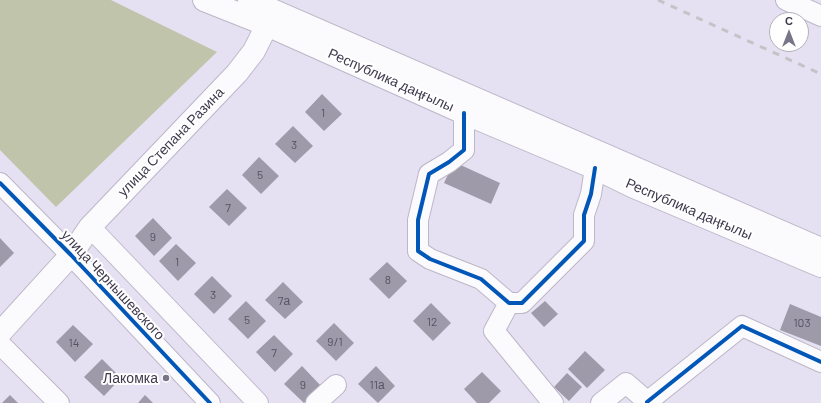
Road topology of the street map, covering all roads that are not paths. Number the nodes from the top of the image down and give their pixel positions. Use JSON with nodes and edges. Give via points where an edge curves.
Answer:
{"nodes":[{"id":1,"x":204,"y":0,"type":"edge"},
{"id":2,"x":249,"y":0,"type":"edge"},
{"id":3,"x":786,"y":0,"type":"edge"},
{"id":4,"x":821,"y":16,"type":"edge"},
{"id":5,"x":270,"y":18,"type":"junction"},
{"id":6,"x":464,"y":112,"type":"junction"},
{"id":7,"x":595,"y":168,"type":"junction"},
{"id":8,"x":0,"y":183,"type":"edge"},
{"id":9,"x":90,"y":227,"type":"junction"},
{"id":10,"x":821,"y":249,"type":"edge"},
{"id":11,"x":71,"y":255,"type":"junction"},
{"id":12,"x":821,"y":266,"type":"edge"},
{"id":13,"x":509,"y":303,"type":"junction"},
{"id":14,"x":0,"y":333,"type":"edge"},
{"id":15,"x":0,"y":344,"type":"edge"},
{"id":16,"x":821,"y":362,"type":"edge"},
{"id":17,"x":336,"y":385,"type":"dead end"},
{"id":18,"x":648,"y":402,"type":"edge"},
{"id":19,"x":59,"y":403,"type":"edge"},
{"id":20,"x":210,"y":403,"type":"edge"},
{"id":21,"x":258,"y":403,"type":"edge"},
{"id":22,"x":316,"y":403,"type":"edge"},
{"id":23,"x":553,"y":403,"type":"edge"},
{"id":24,"x":601,"y":403,"type":"edge"}],
"edges":[{"from":1,"to":5,"type":"main road","name":"Республика даңғылы"},
{"from":2,"to":5,"type":"main road","name":"Республика даңғылы"},
{"from":3,"to":4,"type":"street"},
{"from":5,"to":6,"type":"main road","name":"Республика даңғылы"},
{"from":5,"to":9,"type":"main road","name":"улица Степана Разина","via":[[254,50],[237,73]]},
{"from":5,"to":10,"type":"main road","name":"Республика даңғылы"},
{"from":6,"to":7,"type":"main road","name":"Республика даңғылы"},
{"from":6,"to":13,"type":"street","via":[[464,150],[430,174],[418,220],[418,251],[430,259],[481,279]]},
{"from":7,"to":12,"type":"main road","name":"Республика даңғылы"},
{"from":7,"to":13,"type":"street","via":[[591,194],[584,215],[584,241],[522,303]]},
{"from":8,"to":11,"type":"street","name":"улица Чернышевского"},
{"from":9,"to":11,"type":"main road","name":"улица Степана Разина"},
{"from":9,"to":21,"type":"street"},
{"from":11,"to":14,"type":"main road","name":"улица Степана Разина"},
{"from":11,"to":20,"type":"street","name":"улица Чернышевского"},
{"from":13,"to":23,"type":"street","via":[[494,331]]},
{"from":15,"to":19,"type":"street"},
{"from":16,"to":18,"type":"street","via":[[742,326]]},
{"from":17,"to":22,"type":"street"},
{"from":18,"to":24,"type":"street","via":[[626,383]]}]}
